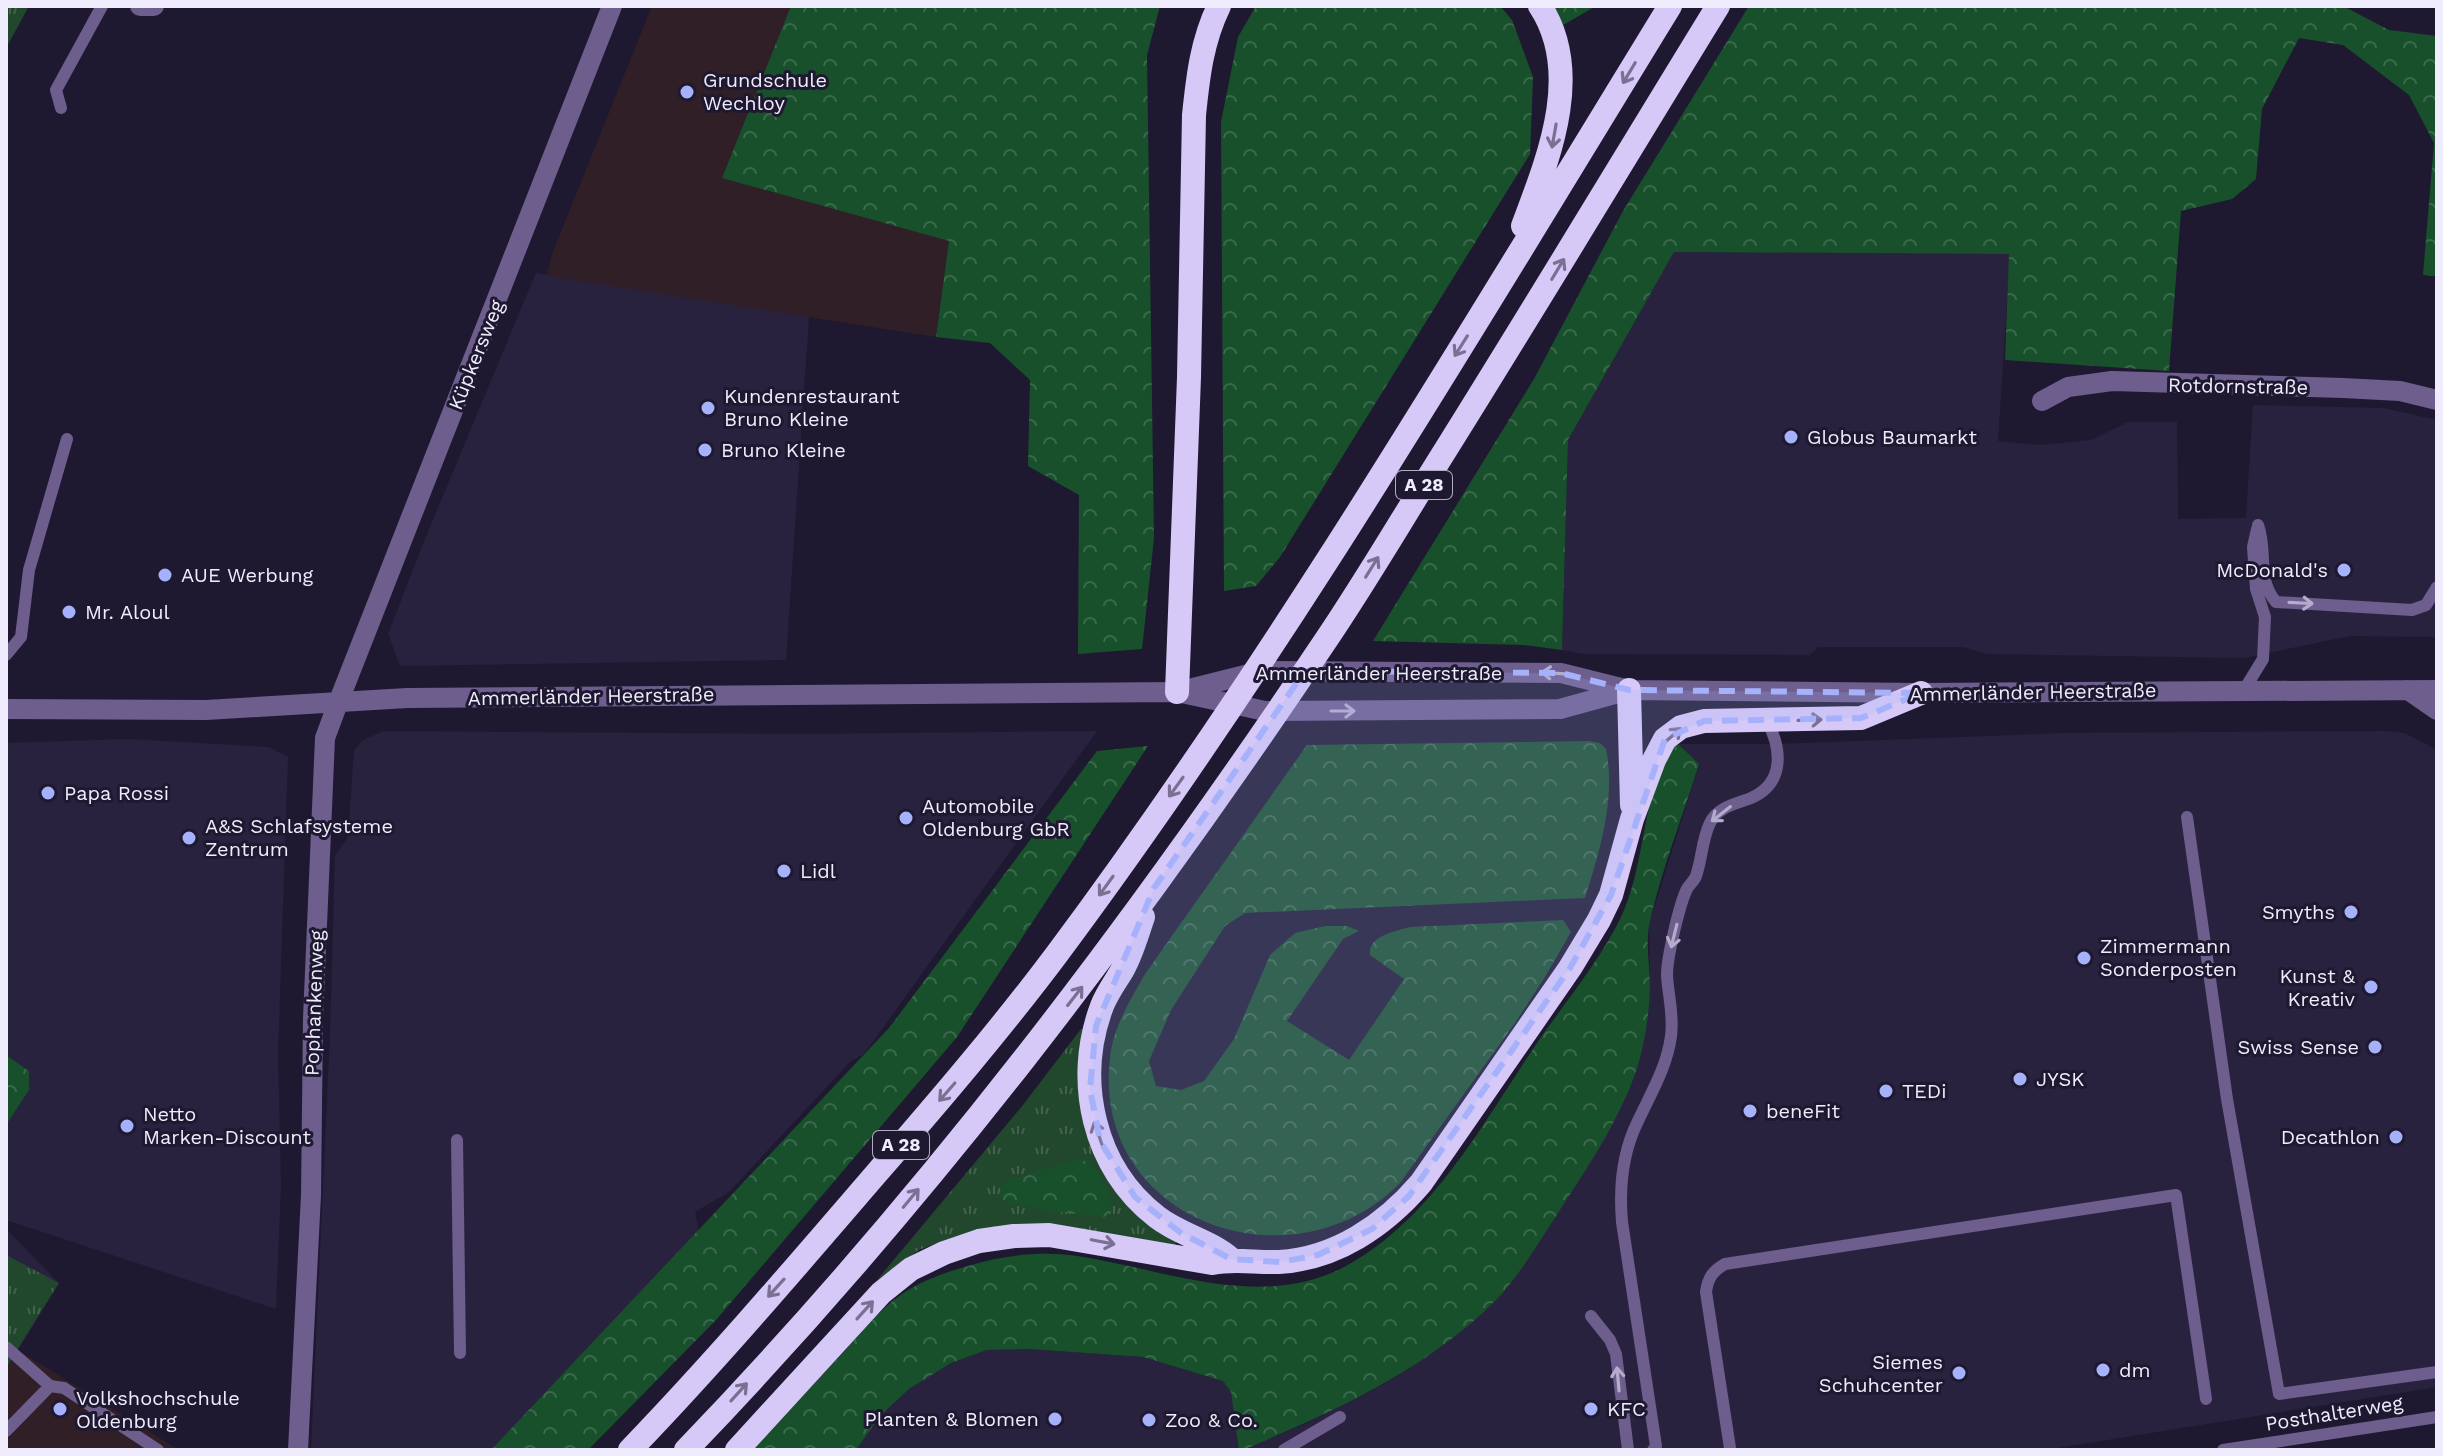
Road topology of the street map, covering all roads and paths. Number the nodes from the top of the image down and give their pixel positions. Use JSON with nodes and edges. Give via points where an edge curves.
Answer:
{"nodes":[{"id":1,"x":102,"y":6,"type":"edge"},
{"id":2,"x":140,"y":6,"type":"edge"},
{"id":3,"x":154,"y":6,"type":"edge"},
{"id":4,"x":612,"y":6,"type":"edge"},
{"id":5,"x":1219,"y":6,"type":"edge"},
{"id":6,"x":1540,"y":6,"type":"edge"},
{"id":7,"x":1670,"y":6,"type":"edge"},
{"id":8,"x":1718,"y":6,"type":"edge"},
{"id":9,"x":61,"y":108,"type":"dead end"},
{"id":10,"x":1502,"y":280,"type":"junction"},
{"id":11,"x":2437,"y":400,"type":"edge"},
{"id":12,"x":2042,"y":401,"type":"dead end"},
{"id":13,"x":67,"y":439,"type":"dead end"},
{"id":14,"x":2437,"y":587,"type":"edge"},
{"id":15,"x":6,"y":655,"type":"edge"},
{"id":16,"x":1629,"y":690,"type":"junction"},
{"id":17,"x":2244,"y":690,"type":"junction"},
{"id":18,"x":2408,"y":690,"type":"junction"},
{"id":19,"x":2437,"y":690,"type":"edge"},
{"id":20,"x":1177,"y":692,"type":"junction"},
{"id":21,"x":1921,"y":693,"type":"junction"},
{"id":22,"x":338,"y":703,"type":"junction"},
{"id":23,"x":6,"y":709,"type":"edge"},
{"id":24,"x":2437,"y":710,"type":"edge"},
{"id":25,"x":1767,"y":721,"type":"junction"},
{"id":26,"x":2187,"y":817,"type":"dead end"},
{"id":27,"x":1632,"y":819,"type":"junction"},
{"id":28,"x":1154,"y":888,"type":"junction"},
{"id":29,"x":457,"y":1140,"type":"dead end"},
{"id":30,"x":1231,"y":1259,"type":"junction"},
{"id":31,"x":1591,"y":1316,"type":"dead end"},
{"id":32,"x":6,"y":1347,"type":"edge"},
{"id":33,"x":460,"y":1353,"type":"dead end"},
{"id":34,"x":2437,"y":1372,"type":"edge"},
{"id":35,"x":50,"y":1386,"type":"junction"},
{"id":36,"x":2206,"y":1399,"type":"dead end"},
{"id":37,"x":1340,"y":1417,"type":"dead end"},
{"id":38,"x":2437,"y":1417,"type":"edge"},
{"id":39,"x":6,"y":1431,"type":"edge"},
{"id":40,"x":1730,"y":1448,"type":"dead end"},
{"id":41,"x":1657,"y":1449,"type":"edge"},
{"id":42,"x":2238,"y":1449,"type":"edge"},
{"id":43,"x":158,"y":1450,"type":"edge"},
{"id":44,"x":298,"y":1450,"type":"edge"},
{"id":45,"x":630,"y":1450,"type":"edge"},
{"id":46,"x":686,"y":1450,"type":"edge"},
{"id":47,"x":737,"y":1450,"type":"edge"},
{"id":48,"x":1284,"y":1450,"type":"edge"},
{"id":49,"x":1628,"y":1450,"type":"edge"},
{"id":50,"x":2223,"y":1450,"type":"edge"}],
"edges":[{"from":1,"to":9,"type":"lane","via":[[56,90]]},
{"from":2,"to":3,"type":"street"},
{"from":4,"to":22,"type":"street","name":"Küpkersweg"},
{"from":5,"to":20,"type":"highway","via":[[1207,30],[1194,115]]},
{"from":6,"to":10,"type":"highway","one_way":true,"via":[[1557,52],[1561,100],[1552,150]]},
{"from":7,"to":10,"type":"highway","number":"A 28","one_way":true},
{"from":28,"to":8,"type":"highway","number":"A 28","one_way":true,"via":[[1331,633]]},
{"from":10,"to":45,"type":"highway","number":"A 28","one_way":true,"via":[[1280,636],[1056,956],[956,1082]]},
{"from":11,"to":12,"type":"street","name":"Rotdornstraße","via":[[2400,391],[2112,381],[2068,387]]},
{"from":13,"to":15,"type":"lane","via":[[29,570],[21,637]]},
{"from":17,"to":14,"type":"lane","one_way":true,"via":[[2263,659],[2265,617],[2256,589],[2253,547],[2258,525],[2265,589],[2276,602],[2412,610],[2426,605]]},
{"from":20,"to":16,"type":"street","name":"Ammerländer Heerstraße","one_way":true,"via":[[1265,711],[1560,709]]},
{"from":16,"to":20,"type":"street","name":"Ammerländer Heerstraße","one_way":true,"via":[[1561,673],[1261,671]]},
{"from":16,"to":21,"type":"street","name":"Ammerländer Heerstraße"},
{"from":16,"to":27,"type":"highway"},
{"from":17,"to":18,"type":"street","name":"Ammerländer Heerstraße"},
{"from":17,"to":21,"type":"street","name":"Ammerländer Heerstraße"},
{"from":18,"to":19,"type":"street","name":"Ammerländer Heerstraße"},
{"from":18,"to":24,"type":"street"},
{"from":20,"to":22,"type":"street","name":"Ammerländer Heerstraße","via":[[407,698]]},
{"from":25,"to":21,"type":"highway","one_way":true,"via":[[1861,718]]},
{"from":22,"to":23,"type":"street","name":"Ammerländer Heerstraße","via":[[206,710]]},
{"from":22,"to":44,"type":"street","name":"Pophankenweg","via":[[325,738]]},
{"from":27,"to":25,"type":"highway","one_way":true,"via":[[1665,739],[1681,727],[1704,721]]},
{"from":25,"to":41,"type":"lane","one_way":true,"via":[[1778,744],[1771,784],[1714,815],[1695,879],[1686,889],[1667,973],[1671,1036],[1663,1069],[1624,1157],[1622,1222]]},
{"from":26,"to":34,"type":"lane","via":[[2227,1099],[2279,1394]]},
{"from":27,"to":30,"type":"highway","via":[[1611,895],[1577,956],[1409,1196],[1372,1229],[1318,1255],[1280,1262]]},
{"from":30,"to":28,"type":"highway","one_way":true,"via":[[1144,1207],[1116,1172],[1095,1124],[1090,1068],[1096,1026]]},
{"from":46,"to":28,"type":"highway","number":"A 28","one_way":true,"via":[[857,1261],[999,1091]]},
{"from":29,"to":33,"type":"lane"},
{"from":47,"to":30,"type":"highway","one_way":true,"via":[[881,1293],[911,1269],[944,1253],[979,1241],[1049,1235],[1212,1263]]},
{"from":49,"to":31,"type":"lane","one_way":true,"via":[[1616,1354]]},
{"from":32,"to":35,"type":"lane"},
{"from":35,"to":39,"type":"lane"},
{"from":35,"to":43,"type":"lane","via":[[64,1388]]},
{"from":36,"to":40,"type":"lane","via":[[2176,1195],[1725,1264],[1708,1280],[1706,1292]]},
{"from":37,"to":48,"type":"lane"},
{"from":38,"to":42,"type":"lane","name":"Posthalterweg"},
{"from":42,"to":50,"type":"lane","name":"Posthalterweg"}]}
